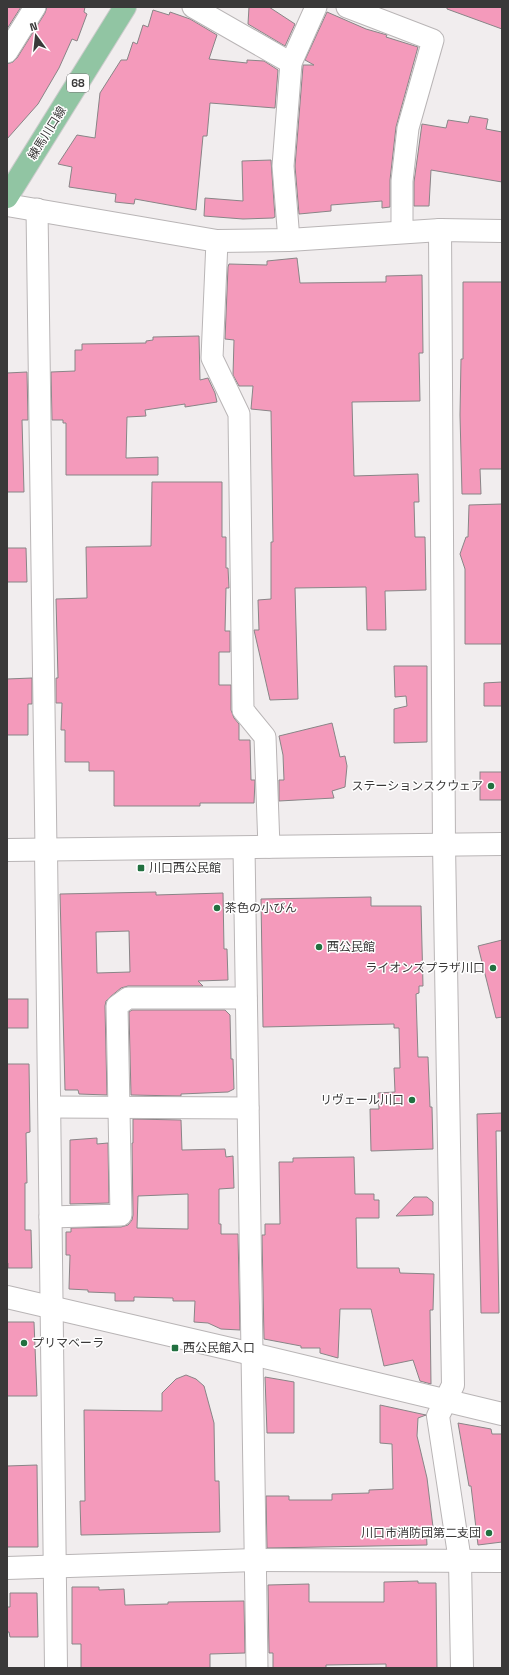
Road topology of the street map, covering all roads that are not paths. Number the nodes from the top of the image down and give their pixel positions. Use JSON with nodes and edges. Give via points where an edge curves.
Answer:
{"nodes":[{"id":1,"x":35,"y":7,"type":"edge"},
{"id":2,"x":125,"y":7,"type":"edge"},
{"id":3,"x":193,"y":7,"type":"edge"},
{"id":4,"x":316,"y":7,"type":"edge"},
{"id":5,"x":347,"y":7,"type":"edge"},
{"id":6,"x":7,"y":52,"type":"edge"},
{"id":7,"x":291,"y":63,"type":"junction"},
{"id":8,"x":7,"y":197,"type":"edge"},
{"id":9,"x":7,"y":205,"type":"edge"},
{"id":10,"x":38,"y":209,"type":"junction"},
{"id":11,"x":440,"y":230,"type":"junction"},
{"id":12,"x":502,"y":231,"type":"edge"},
{"id":13,"x":402,"y":232,"type":"junction"},
{"id":14,"x":289,"y":240,"type":"junction"},
{"id":15,"x":217,"y":241,"type":"junction"},
{"id":16,"x":444,"y":844,"type":"junction"},
{"id":17,"x":502,"y":844,"type":"edge"},
{"id":18,"x":269,"y":847,"type":"junction"},
{"id":19,"x":244,"y":848,"type":"junction"},
{"id":20,"x":7,"y":850,"type":"edge"},
{"id":21,"x":46,"y":850,"type":"junction"},
{"id":22,"x":246,"y":998,"type":"junction"},
{"id":23,"x":50,"y":1107,"type":"junction"},
{"id":24,"x":120,"y":1107,"type":"junction"},
{"id":25,"x":248,"y":1108,"type":"junction"},
{"id":26,"x":50,"y":1217,"type":"junction"},
{"id":27,"x":7,"y":1297,"type":"edge"},
{"id":28,"x":51,"y":1308,"type":"junction"},
{"id":29,"x":252,"y":1354,"type":"junction"},
{"id":30,"x":446,"y":1401,"type":"junction"},
{"id":31,"x":502,"y":1414,"type":"edge"},
{"id":32,"x":256,"y":1560,"type":"junction"},
{"id":33,"x":460,"y":1561,"type":"junction"},
{"id":34,"x":502,"y":1561,"type":"edge"},
{"id":35,"x":7,"y":1568,"type":"edge"},
{"id":36,"x":54,"y":1568,"type":"junction"},
{"id":37,"x":56,"y":1668,"type":"edge"},
{"id":38,"x":257,"y":1668,"type":"edge"},
{"id":39,"x":462,"y":1668,"type":"edge"}],
"edges":[{"from":1,"to":6,"type":"street"},
{"from":2,"to":8,"type":"main road","name":"練馬川口線","number":"68"},
{"from":3,"to":7,"type":"street"},
{"from":4,"to":7,"type":"street"},
{"from":5,"to":13,"type":"street","via":[[433,40],[408,128],[402,181]]},
{"from":7,"to":14,"type":"street","via":[[283,166]]},
{"from":9,"to":10,"type":"street"},
{"from":10,"to":15,"type":"street"},
{"from":10,"to":21,"type":"street"},
{"from":11,"to":12,"type":"street"},
{"from":11,"to":13,"type":"street"},
{"from":11,"to":16,"type":"street"},
{"from":13,"to":14,"type":"street"},
{"from":14,"to":15,"type":"street"},
{"from":15,"to":18,"type":"street","via":[[212,358],[239,414],[243,710],[265,737]]},
{"from":16,"to":17,"type":"street"},
{"from":16,"to":18,"type":"street"},
{"from":16,"to":30,"type":"street","via":[[453,1385]]},
{"from":18,"to":19,"type":"street"},
{"from":19,"to":21,"type":"street"},
{"from":19,"to":22,"type":"street"},
{"from":20,"to":21,"type":"street"},
{"from":21,"to":23,"type":"street"},
{"from":22,"to":24,"type":"street","via":[[128,998],[118,1006]]},
{"from":22,"to":25,"type":"street"},
{"from":23,"to":24,"type":"street"},
{"from":23,"to":26,"type":"street"},
{"from":24,"to":25,"type":"street"},
{"from":24,"to":26,"type":"street","via":[[121,1215]]},
{"from":25,"to":29,"type":"street"},
{"from":26,"to":28,"type":"street"},
{"from":27,"to":28,"type":"street"},
{"from":28,"to":29,"type":"street"},
{"from":28,"to":36,"type":"street"},
{"from":29,"to":30,"type":"street"},
{"from":29,"to":32,"type":"street"},
{"from":30,"to":31,"type":"street"},
{"from":30,"to":33,"type":"street","via":[[438,1416]]},
{"from":32,"to":33,"type":"street"},
{"from":32,"to":36,"type":"street"},
{"from":32,"to":38,"type":"street"},
{"from":33,"to":34,"type":"street"},
{"from":33,"to":39,"type":"street"},
{"from":35,"to":36,"type":"street"},
{"from":36,"to":37,"type":"street"}]}
